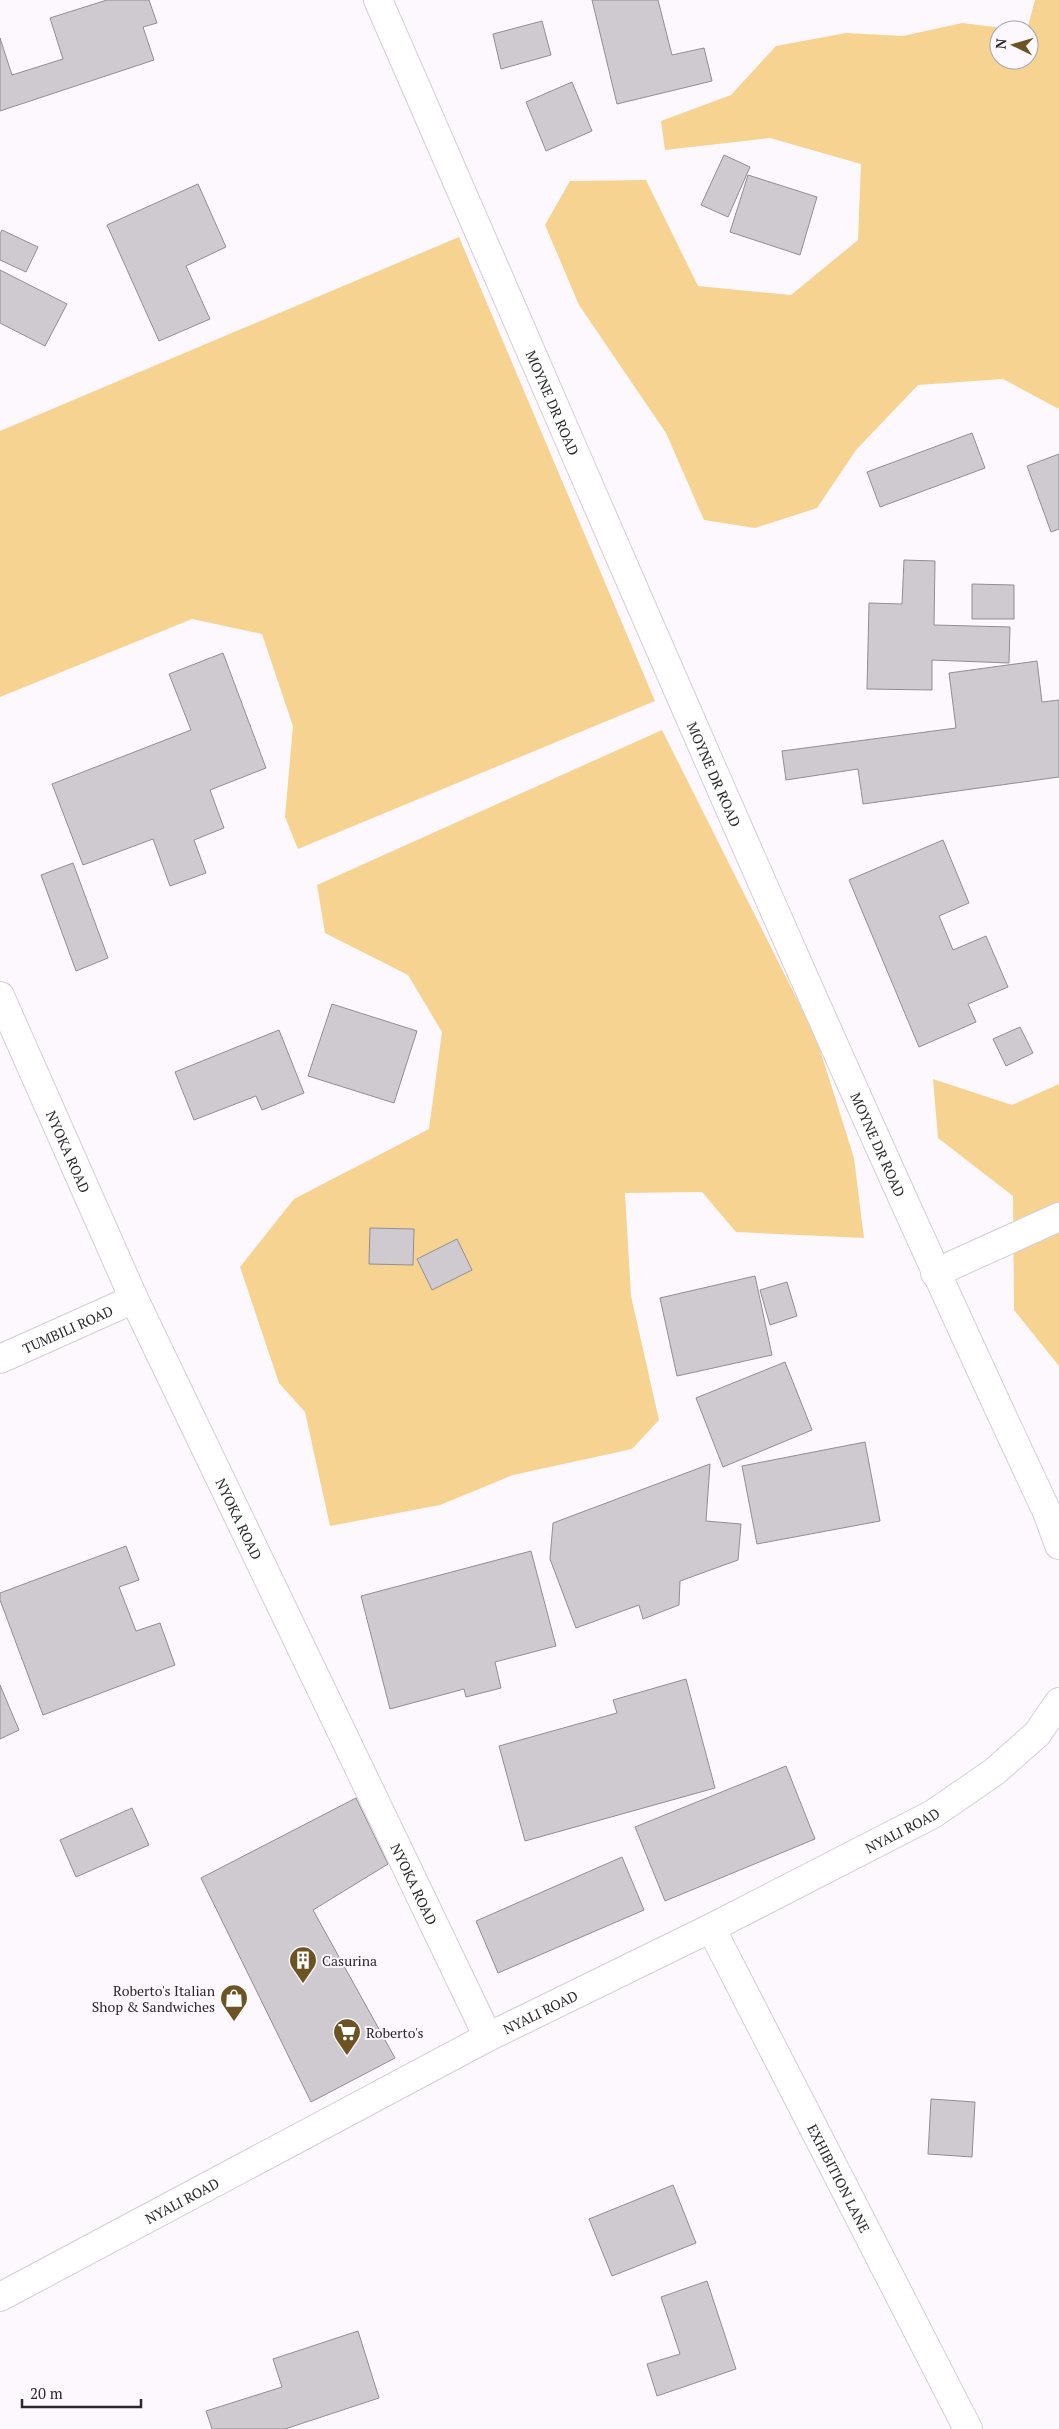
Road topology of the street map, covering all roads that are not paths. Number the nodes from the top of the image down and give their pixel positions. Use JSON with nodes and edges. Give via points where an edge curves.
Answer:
{"nodes":[{"id":1,"x":378,"y":0,"type":"edge"},
{"id":2,"x":0,"y":996,"type":"edge"},
{"id":3,"x":1059,"y":1217,"type":"edge"},
{"id":4,"x":935,"y":1274,"type":"junction"},
{"id":5,"x":134,"y":1299,"type":"junction"},
{"id":6,"x":0,"y":1358,"type":"edge"},
{"id":7,"x":1059,"y":1545,"type":"edge"},
{"id":8,"x":1059,"y":1702,"type":"edge"},
{"id":9,"x":711,"y":1928,"type":"junction"},
{"id":10,"x":488,"y":2037,"type":"junction"},
{"id":11,"x":0,"y":2296,"type":"edge"},
{"id":12,"x":968,"y":2429,"type":"edge"}],
"edges":[{"from":1,"to":4,"type":"main road","name":"MOYNE DR ROAD","via":[[707,759]]},
{"from":2,"to":5,"type":"main road","name":"NYOKA ROAD"},
{"from":3,"to":4,"type":"main road"},
{"from":4,"to":7,"type":"main road","name":"MOYNE DR ROAD","via":[[1047,1512]]},
{"from":5,"to":6,"type":"main road","name":"TUMBILI ROAD"},
{"from":5,"to":10,"type":"main road","name":"NYOKA ROAD"},
{"from":8,"to":9,"type":"main road","name":"NYALI ROAD","via":[[1037,1734],[994,1772],[933,1814]]},
{"from":9,"to":10,"type":"main road","name":"NYALI ROAD"},
{"from":9,"to":12,"type":"main road","name":"EXHIBITION LANE"},
{"from":10,"to":11,"type":"main road","name":"NYALI ROAD"}]}
